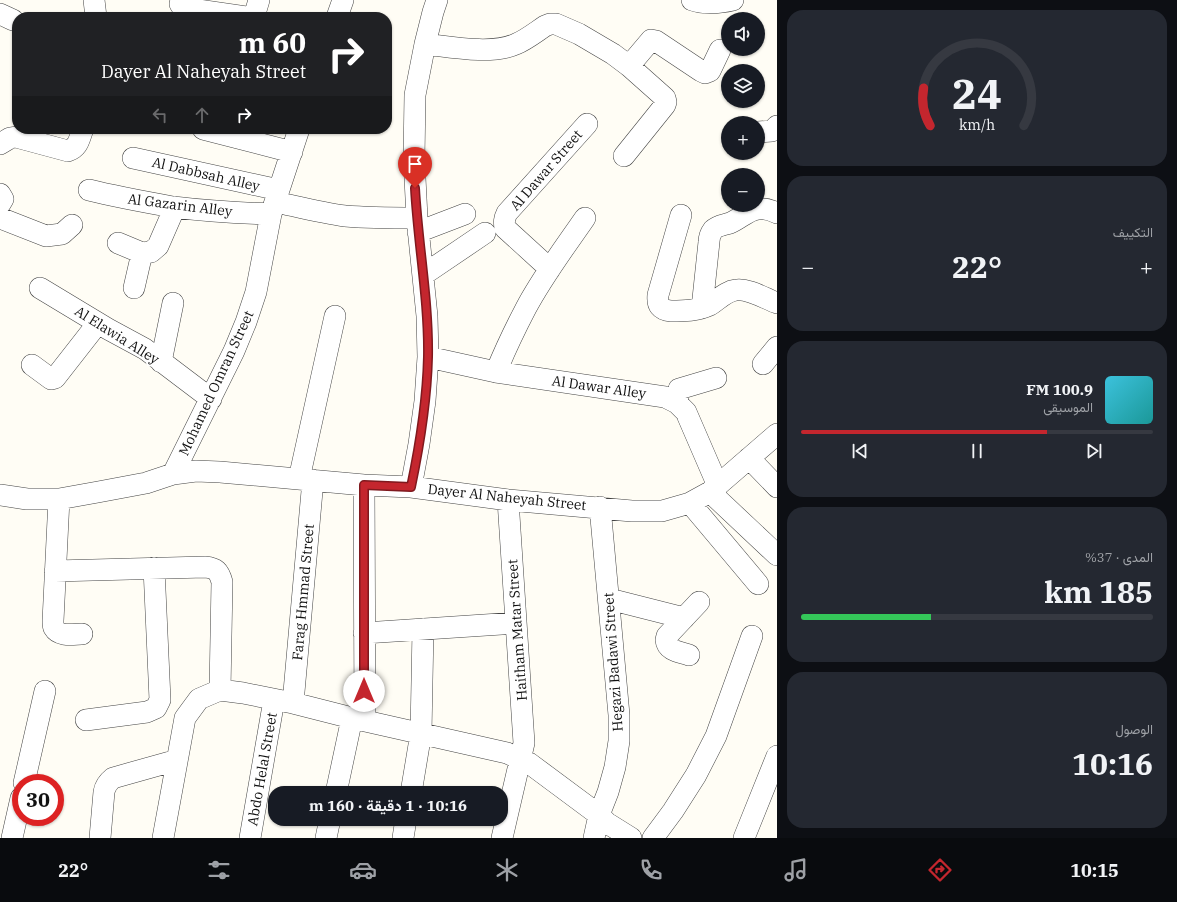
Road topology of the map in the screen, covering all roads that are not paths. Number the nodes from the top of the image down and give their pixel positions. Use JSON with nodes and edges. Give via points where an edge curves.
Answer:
{"nodes":[{"id":1,"x":94,"y":0,"type":"edge"},
{"id":2,"x":181,"y":0,"type":"edge"},
{"id":3,"x":259,"y":0,"type":"edge"},
{"id":4,"x":343,"y":0,"type":"edge"},
{"id":5,"x":437,"y":0,"type":"edge"},
{"id":6,"x":692,"y":0,"type":"edge"},
{"id":7,"x":734,"y":0,"type":"edge"},
{"id":8,"x":95,"y":12,"type":"edge"},
{"id":9,"x":212,"y":12,"type":"edge"},
{"id":10,"x":255,"y":12,"type":"edge"},
{"id":11,"x":339,"y":12,"type":"edge"},
{"id":12,"x":425,"y":44,"type":"junction"},
{"id":13,"x":720,"y":50,"type":"dead end"},
{"id":14,"x":629,"y":66,"type":"junction"},
{"id":15,"x":587,"y":124,"type":"dead end"},
{"id":16,"x":777,"y":126,"type":"edge"},
{"id":17,"x":765,"y":132,"type":"edge"},
{"id":18,"x":81,"y":134,"type":"edge"},
{"id":19,"x":222,"y":134,"type":"edge"},
{"id":20,"x":297,"y":134,"type":"edge"},
{"id":21,"x":0,"y":144,"type":"edge"},
{"id":22,"x":292,"y":152,"type":"junction"},
{"id":23,"x":624,"y":156,"type":"dead end"},
{"id":24,"x":133,"y":158,"type":"dead end"},
{"id":25,"x":89,"y":190,"type":"dead end"},
{"id":26,"x":0,"y":194,"type":"edge"},
{"id":27,"x":276,"y":202,"type":"junction"},
{"id":28,"x":0,"y":204,"type":"edge"},
{"id":29,"x":174,"y":207,"type":"junction"},
{"id":30,"x":777,"y":213,"type":"edge"},
{"id":31,"x":465,"y":214,"type":"dead end"},
{"id":32,"x":681,"y":215,"type":"dead end"},
{"id":33,"x":0,"y":218,"type":"edge"},
{"id":34,"x":585,"y":218,"type":"dead end"},
{"id":35,"x":72,"y":225,"type":"dead end"},
{"id":36,"x":417,"y":225,"type":"junction"},
{"id":37,"x":485,"y":234,"type":"dead end"},
{"id":38,"x":118,"y":243,"type":"dead end"},
{"id":39,"x":142,"y":253,"type":"junction"},
{"id":40,"x":550,"y":269,"type":"junction"},
{"id":41,"x":423,"y":275,"type":"junction"},
{"id":42,"x":40,"y":288,"type":"dead end"},
{"id":43,"x":134,"y":288,"type":"dead end"},
{"id":44,"x":173,"y":303,"type":"dead end"},
{"id":45,"x":777,"y":303,"type":"edge"},
{"id":46,"x":702,"y":308,"type":"junction"},
{"id":47,"x":335,"y":316,"type":"dead end"},
{"id":48,"x":98,"y":322,"type":"junction"},
{"id":49,"x":777,"y":348,"type":"edge"},
{"id":50,"x":428,"y":357,"type":"junction"},
{"id":51,"x":161,"y":362,"type":"junction"},
{"id":52,"x":763,"y":364,"type":"dead end"},
{"id":53,"x":32,"y":365,"type":"dead end"},
{"id":54,"x":496,"y":372,"type":"junction"},
{"id":55,"x":716,"y":378,"type":"dead end"},
{"id":56,"x":211,"y":399,"type":"junction"},
{"id":57,"x":677,"y":402,"type":"junction"},
{"id":58,"x":777,"y":434,"type":"edge"},
{"id":59,"x":749,"y":458,"type":"junction"},
{"id":60,"x":173,"y":474,"type":"junction"},
{"id":61,"x":306,"y":480,"type":"junction"},
{"id":62,"x":364,"y":485,"type":"junction"},
{"id":63,"x":411,"y":487,"type":"junction"},
{"id":64,"x":777,"y":487,"type":"edge"},
{"id":65,"x":714,"y":489,"type":"junction"},
{"id":66,"x":0,"y":495,"type":"edge"},
{"id":67,"x":58,"y":499,"type":"junction"},
{"id":68,"x":508,"y":500,"type":"junction"},
{"id":69,"x":690,"y":503,"type":"junction"},
{"id":70,"x":600,"y":507,"type":"junction"},
{"id":71,"x":777,"y":555,"type":"edge"},
{"id":72,"x":154,"y":568,"type":"junction"},
{"id":73,"x":56,"y":571,"type":"junction"},
{"id":74,"x":758,"y":584,"type":"dead end"},
{"id":75,"x":609,"y":599,"type":"junction"},
{"id":76,"x":699,"y":602,"type":"dead end"},
{"id":77,"x":684,"y":618,"type":"junction"},
{"id":78,"x":516,"y":623,"type":"junction"},
{"id":79,"x":423,"y":629,"type":"junction"},
{"id":80,"x":364,"y":633,"type":"junction"},
{"id":81,"x":82,"y":634,"type":"dead end"},
{"id":82,"x":752,"y":636,"type":"dead end"},
{"id":83,"x":689,"y":655,"type":"dead end"},
{"id":84,"x":220,"y":690,"type":"junction"},
{"id":85,"x":45,"y":691,"type":"dead end"},
{"id":86,"x":283,"y":702,"type":"junction"},
{"id":87,"x":358,"y":719,"type":"junction"},
{"id":88,"x":86,"y":720,"type":"dead end"},
{"id":89,"x":421,"y":734,"type":"junction"},
{"id":90,"x":777,"y":756,"type":"edge"},
{"id":91,"x":520,"y":759,"type":"junction"},
{"id":92,"x":177,"y":760,"type":"junction"},
{"id":93,"x":26,"y":774,"type":"edge"},
{"id":94,"x":338,"y":786,"type":"edge"},
{"id":95,"x":412,"y":786,"type":"edge"},
{"id":96,"x":599,"y":815,"type":"junction"},
{"id":97,"x":15,"y":826,"type":"edge"},
{"id":98,"x":329,"y":826,"type":"edge"},
{"id":99,"x":405,"y":826,"type":"edge"},
{"id":100,"x":12,"y":838,"type":"edge"},
{"id":101,"x":100,"y":838,"type":"edge"},
{"id":102,"x":163,"y":838,"type":"edge"},
{"id":103,"x":250,"y":838,"type":"edge"},
{"id":104,"x":326,"y":838,"type":"edge"},
{"id":105,"x":403,"y":838,"type":"edge"},
{"id":106,"x":502,"y":838,"type":"edge"},
{"id":107,"x":594,"y":838,"type":"edge"},
{"id":108,"x":631,"y":838,"type":"edge"},
{"id":109,"x":653,"y":838,"type":"edge"},
{"id":110,"x":744,"y":838,"type":"edge"}],
"edges":[{"from":1,"to":8,"type":"street"},
{"from":2,"to":9,"type":"street","via":[[182,7]]},
{"from":3,"to":10,"type":"street"},
{"from":4,"to":11,"type":"street"},
{"from":5,"to":12,"type":"street"},
{"from":6,"to":7,"type":"street","via":[[715,4]]},
{"from":12,"to":14,"type":"street","via":[[503,49],[545,26],[556,24],[596,43]]},
{"from":12,"to":36,"type":"street","via":[[415,95]]},
{"from":13,"to":14,"type":"street","via":[[710,71],[705,73],[653,40],[649,41]]},
{"from":14,"to":23,"type":"street","via":[[665,98],[666,102]]},
{"from":15,"to":40,"type":"street","name":"Al Dawar Street","via":[[505,218],[506,228]]},
{"from":16,"to":17,"type":"street","via":[[772,131]]},
{"from":18,"to":21,"type":"street","via":[[78,144],[68,151],[16,137]]},
{"from":19,"to":22,"type":"street"},
{"from":20,"to":22,"type":"street","name":"Mohamed Omran Street"},
{"from":22,"to":27,"type":"street","name":"Mohamed Omran Street"},
{"from":24,"to":27,"type":"street","name":"Al Dabbsah Alley"},
{"from":25,"to":29,"type":"street","name":"Al Gazarin Alley"},
{"from":26,"to":28,"type":"street","via":[[3,199]]},
{"from":27,"to":29,"type":"street","name":"Al Gazarin Alley","via":[[223,212]]},
{"from":27,"to":36,"type":"street","via":[[346,216],[381,218]]},
{"from":27,"to":56,"type":"street","name":"Mohamed Omran Street","via":[[256,292],[234,351]]},
{"from":29,"to":39,"type":"street","via":[[158,246],[151,252]]},
{"from":30,"to":46,"type":"street","via":[[764,208],[757,209],[713,230],[710,235]]},
{"from":31,"to":36,"type":"street"},
{"from":32,"to":46,"type":"street","via":[[658,295],[658,306],[668,310],[689,311]]},
{"from":33,"to":35,"type":"street","via":[[46,236],[62,234]]},
{"from":34,"to":40,"type":"street"},
{"from":36,"to":41,"type":"street"},
{"from":37,"to":41,"type":"street"},
{"from":38,"to":39,"type":"street"},
{"from":39,"to":43,"type":"street"},
{"from":40,"to":54,"type":"street","via":[[526,307]]},
{"from":41,"to":50,"type":"street"},
{"from":42,"to":48,"type":"street","name":"Al Elawia Alley"},
{"from":44,"to":51,"type":"street"},
{"from":45,"to":46,"type":"street","via":[[742,289],[729,292]]},
{"from":47,"to":61,"type":"street","name":"Farag Hmmad Street"},
{"from":48,"to":51,"type":"street","name":"Al Elawia Alley","via":[[145,349]]},
{"from":48,"to":53,"type":"street","via":[[55,378],[50,379]]},
{"from":49,"to":52,"type":"street"},
{"from":50,"to":54,"type":"street","name":"Al Dawar Alley"},
{"from":50,"to":63,"type":"street","via":[[420,444]]},
{"from":51,"to":56,"type":"street","name":"Al Elawia Alley"},
{"from":54,"to":57,"type":"street","name":"Al Dawar Alley","via":[[665,396]]},
{"from":55,"to":57,"type":"street","via":[[679,388]]},
{"from":56,"to":60,"type":"street","name":"Mohamed Omran Street"},
{"from":57,"to":65,"type":"street","via":[[686,412]]},
{"from":58,"to":59,"type":"street","name":"Dayer Al Naheyah Street"},
{"from":59,"to":64,"type":"street"},
{"from":59,"to":65,"type":"street","name":"Dayer Al Naheyah Street"},
{"from":60,"to":61,"type":"street","name":"Dayer Al Naheyah Street","via":[[196,471]]},
{"from":60,"to":67,"type":"street","name":"Dayer Al Naheyah Street","via":[[146,483]]},
{"from":61,"to":62,"type":"street","name":"Dayer Al Naheyah Street"},
{"from":61,"to":86,"type":"street","name":"Farag Hmmad Street"},
{"from":62,"to":63,"type":"street","name":"Dayer Al Naheyah Street"},
{"from":62,"to":80,"type":"street"},
{"from":63,"to":68,"type":"street","name":"Dayer Al Naheyah Street"},
{"from":65,"to":69,"type":"street","name":"Dayer Al Naheyah Street"},
{"from":65,"to":71,"type":"street"},
{"from":66,"to":67,"type":"street","name":"Dayer Al Naheyah Street","via":[[27,499]]},
{"from":67,"to":73,"type":"street"},
{"from":68,"to":70,"type":"street","name":"Dayer Al Naheyah Street"},
{"from":68,"to":78,"type":"street","name":"Haitham Matar Street"},
{"from":69,"to":70,"type":"street","name":"Dayer Al Naheyah Street","via":[[662,511]]},
{"from":69,"to":74,"type":"street"},
{"from":70,"to":75,"type":"street","name":"Hegazi Badawi Street"},
{"from":72,"to":73,"type":"street"},
{"from":72,"to":84,"type":"street","via":[[205,567],[213,568],[220,574]]},
{"from":72,"to":88,"type":"street","via":[[160,700],[156,708],[147,712]]},
{"from":73,"to":81,"type":"street","via":[[54,628],[59,633]]},
{"from":75,"to":77,"type":"street"},
{"from":75,"to":96,"type":"street","name":"Hegazi Badawi Street","via":[[619,741],[612,780]]},
{"from":76,"to":77,"type":"street"},
{"from":77,"to":83,"type":"street","via":[[667,636],[666,643],[671,649]]},
{"from":78,"to":79,"type":"street"},
{"from":78,"to":91,"type":"street","name":"Haitham Matar Street","via":[[524,743]]},
{"from":79,"to":80,"type":"street"},
{"from":79,"to":89,"type":"street"},
{"from":80,"to":87,"type":"street"},
{"from":82,"to":109,"type":"street","via":[[716,736],[696,775]]},
{"from":84,"to":86,"type":"street"},
{"from":84,"to":92,"type":"street","via":[[199,699],[185,718]]},
{"from":85,"to":93,"type":"street"},
{"from":86,"to":87,"type":"street"},
{"from":86,"to":103,"type":"street","name":"Abdo Helal Street"},
{"from":87,"to":89,"type":"street"},
{"from":87,"to":94,"type":"street"},
{"from":89,"to":91,"type":"street","via":[[508,753]]},
{"from":89,"to":95,"type":"street"},
{"from":90,"to":110,"type":"street"},
{"from":91,"to":96,"type":"street"},
{"from":91,"to":106,"type":"street","name":"Haitham Matar Street"},
{"from":92,"to":101,"type":"street","via":[[113,778],[108,782],[104,792]]},
{"from":92,"to":102,"type":"street"},
{"from":96,"to":107,"type":"street","name":"Hegazi Badawi Street"},
{"from":96,"to":108,"type":"street"},
{"from":97,"to":100,"type":"street"},
{"from":98,"to":104,"type":"street"},
{"from":99,"to":105,"type":"street"}]}
